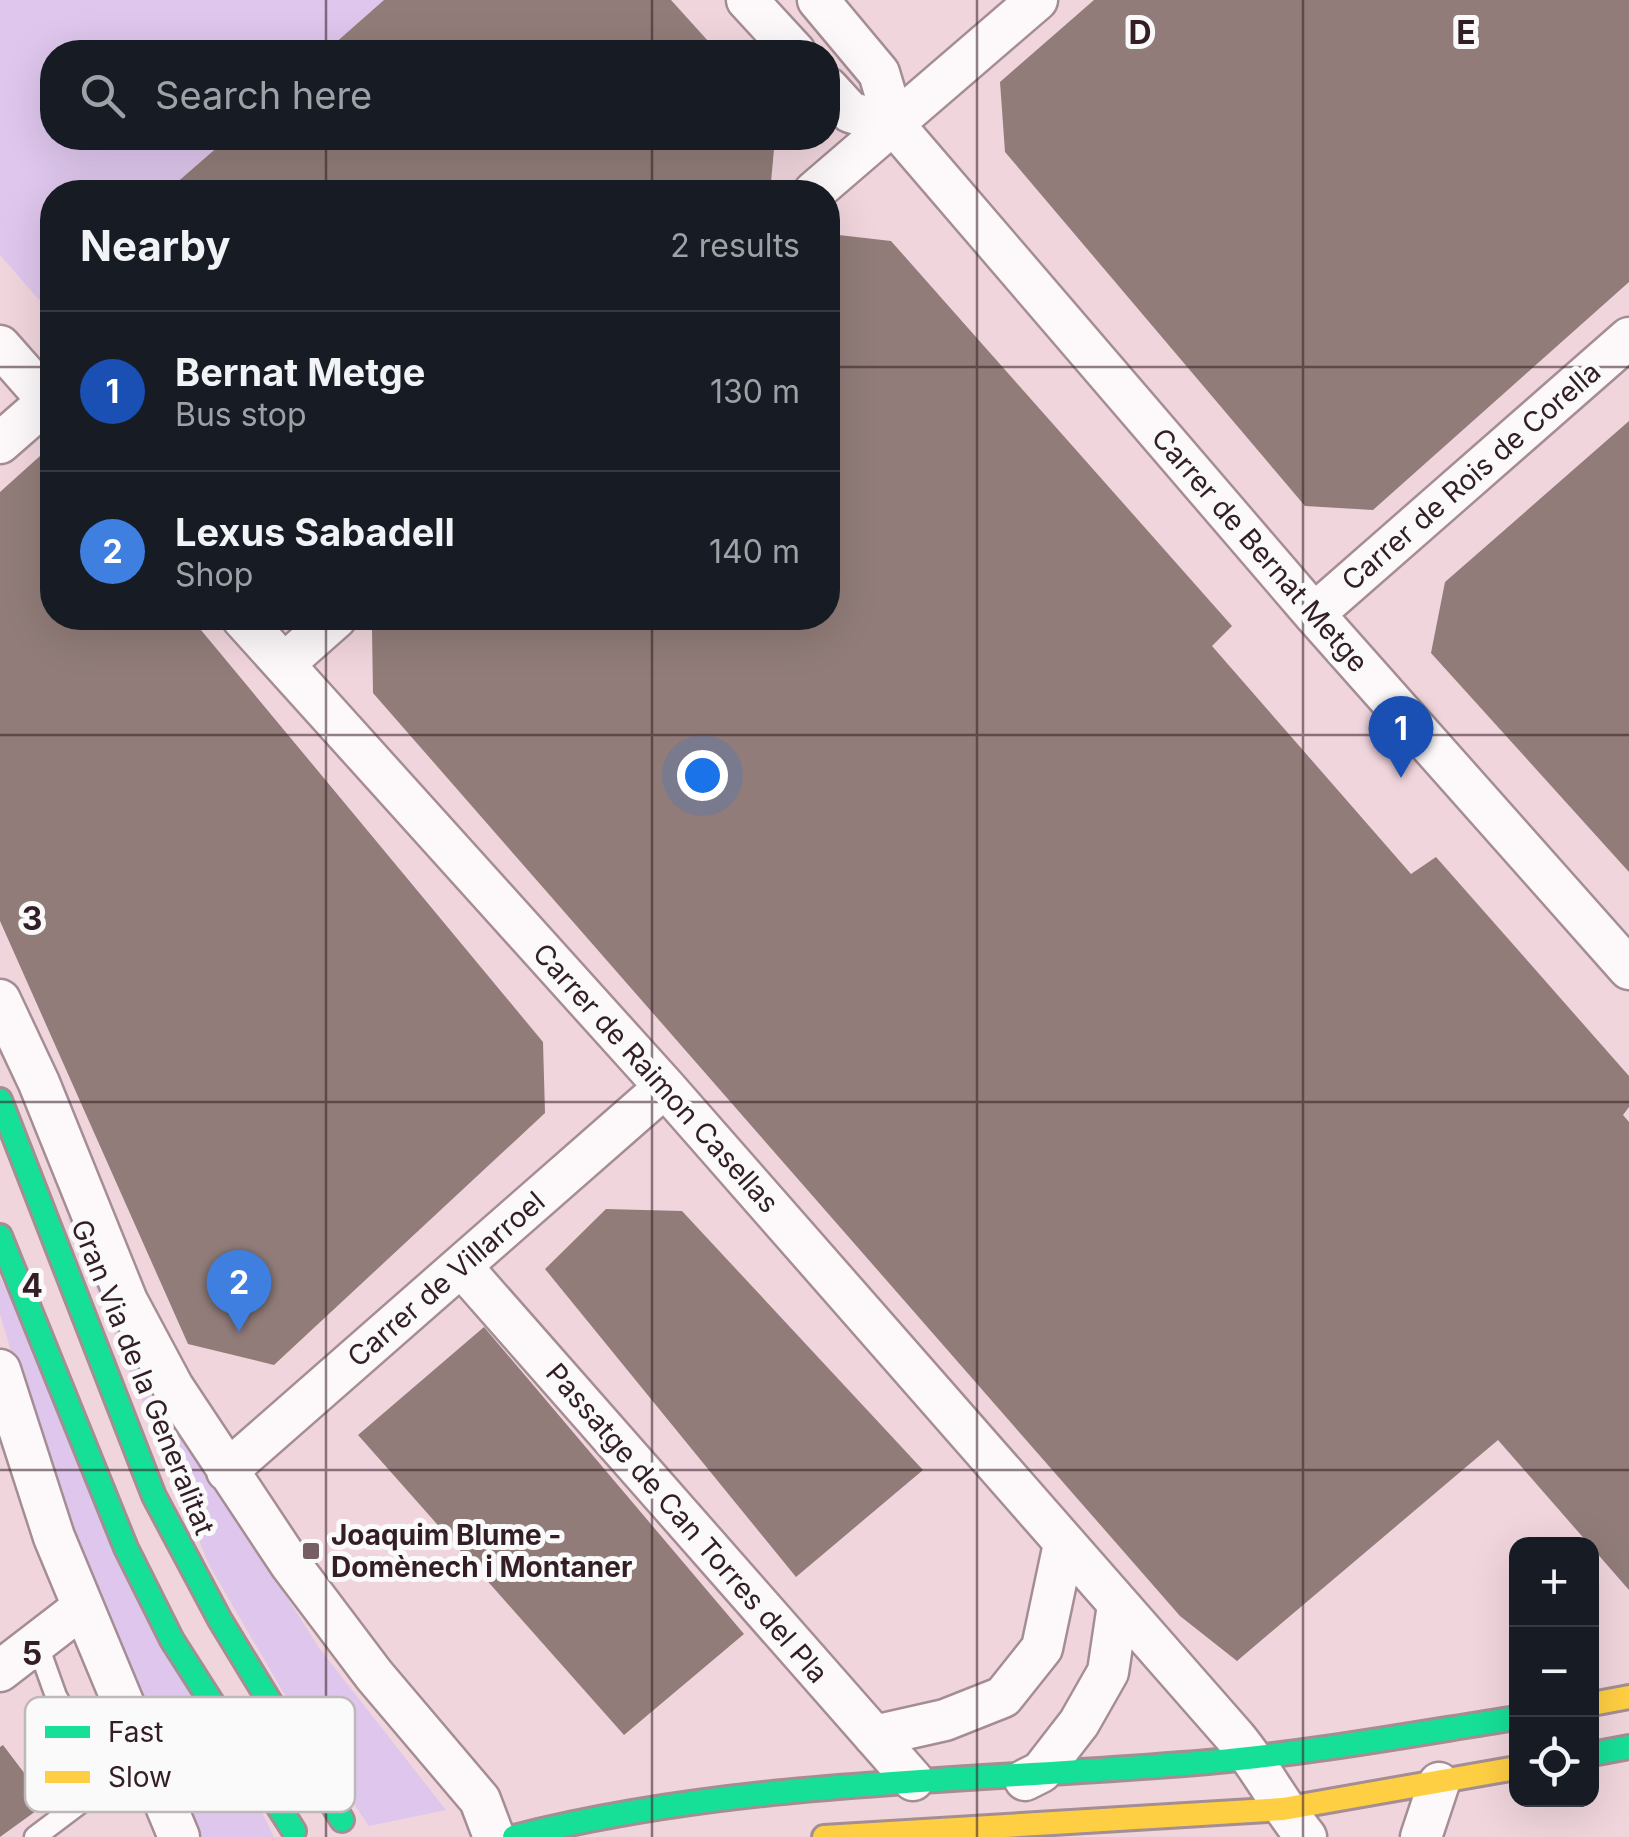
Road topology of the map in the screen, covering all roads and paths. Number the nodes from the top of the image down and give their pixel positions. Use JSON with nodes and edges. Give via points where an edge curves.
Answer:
{"nodes":[{"id":1,"x":747,"y":0,"type":"edge"},
{"id":2,"x":818,"y":0,"type":"edge"},
{"id":3,"x":1037,"y":0,"type":"edge"},
{"id":4,"x":784,"y":40,"type":"edge"},
{"id":5,"x":840,"y":101,"type":"edge"},
{"id":6,"x":896,"y":126,"type":"junction"},
{"id":7,"x":829,"y":180,"type":"edge"},
{"id":8,"x":1629,"y":338,"type":"edge"},
{"id":9,"x":0,"y":346,"type":"edge"},
{"id":10,"x":40,"y":392,"type":"edge"},
{"id":11,"x":40,"y":411,"type":"edge"},
{"id":12,"x":0,"y":443,"type":"edge"},
{"id":13,"x":1314,"y":614,"type":"junction"},
{"id":14,"x":253,"y":630,"type":"edge"},
{"id":15,"x":322,"y":630,"type":"edge"},
{"id":16,"x":284,"y":664,"type":"junction"},
{"id":17,"x":1629,"y":970,"type":"edge"},
{"id":18,"x":0,"y":1000,"type":"edge"},
{"id":19,"x":666,"y":1086,"type":"junction"},
{"id":20,"x":0,"y":1100,"type":"edge"},
{"id":21,"x":0,"y":1236,"type":"edge"},
{"id":22,"x":461,"y":1266,"type":"junction"},
{"id":23,"x":0,"y":1370,"type":"edge"},
{"id":24,"x":0,"y":1471,"type":"edge"},
{"id":25,"x":227,"y":1472,"type":"junction"},
{"id":26,"x":54,"y":1537,"type":"junction"},
{"id":27,"x":1064,"y":1544,"type":"junction"},
{"id":28,"x":1118,"y":1605,"type":"junction"},
{"id":29,"x":83,"y":1608,"type":"junction"},
{"id":30,"x":37,"y":1642,"type":"junction"},
{"id":31,"x":0,"y":1672,"type":"edge"},
{"id":32,"x":57,"y":1697,"type":"edge"},
{"id":33,"x":120,"y":1697,"type":"edge"},
{"id":34,"x":208,"y":1697,"type":"edge"},
{"id":35,"x":264,"y":1697,"type":"edge"},
{"id":36,"x":1629,"y":1697,"type":"edge"},
{"id":37,"x":1599,"y":1703,"type":"edge"},
{"id":38,"x":1509,"y":1719,"type":"edge"},
{"id":39,"x":874,"y":1736,"type":"junction"},
{"id":40,"x":1629,"y":1747,"type":"edge"},
{"id":41,"x":1599,"y":1753,"type":"edge"},
{"id":42,"x":1251,"y":1756,"type":"junction"},
{"id":43,"x":1509,"y":1769,"type":"edge"},
{"id":44,"x":1040,"y":1772,"type":"junction"},
{"id":45,"x":913,"y":1780,"type":"junction"},
{"id":46,"x":1439,"y":1783,"type":"junction"},
{"id":47,"x":68,"y":1812,"type":"edge"},
{"id":48,"x":159,"y":1812,"type":"edge"},
{"id":49,"x":168,"y":1812,"type":"edge"},
{"id":50,"x":282,"y":1812,"type":"edge"},
{"id":51,"x":337,"y":1812,"type":"edge"},
{"id":52,"x":342,"y":1820,"type":"dead end"},
{"id":53,"x":1295,"y":1823,"type":"edge"},
{"id":54,"x":1205,"y":1824,"type":"edge"},
{"id":55,"x":294,"y":1831,"type":"dead end"},
{"id":56,"x":35,"y":1837,"type":"edge"},
{"id":57,"x":150,"y":1837,"type":"edge"},
{"id":58,"x":179,"y":1837,"type":"edge"},
{"id":59,"x":494,"y":1837,"type":"edge"},
{"id":60,"x":514,"y":1837,"type":"edge"},
{"id":61,"x":793,"y":1837,"type":"edge"},
{"id":62,"x":824,"y":1837,"type":"edge"},
{"id":63,"x":1421,"y":1837,"type":"edge"}],
"edges":[{"from":1,"to":4,"type":"street"},
{"from":2,"to":6,"type":"street","name":"Carrer de Bernat Metge","via":[[879,73]]},
{"from":3,"to":6,"type":"street"},
{"from":5,"to":6,"type":"street","via":[[850,112]]},
{"from":6,"to":7,"type":"street"},
{"from":6,"to":13,"type":"street","name":"Carrer de Bernat Metge"},
{"from":8,"to":13,"type":"street","name":"Carrer de Rois de Corella"},
{"from":9,"to":10,"type":"street"},
{"from":11,"to":12,"type":"street"},
{"from":13,"to":17,"type":"street","name":"Carrer de Bernat Metge"},
{"from":14,"to":16,"type":"street","name":"Carrer de Raimon Casellas"},
{"from":15,"to":16,"type":"street"},
{"from":16,"to":19,"type":"street","name":"Carrer de Raimon Casellas"},
{"from":18,"to":25,"type":"street","via":[[128,1301]]},
{"from":19,"to":22,"type":"street","name":"Carrer de Villarroel"},
{"from":19,"to":27,"type":"street","name":"Carrer de Raimon Casellas"},
{"from":20,"to":35,"type":"main road","name":"Gran Via de la Generalitat","via":[[154,1496]]},
{"from":21,"to":34,"type":"main road","via":[[126,1548]]},
{"from":22,"to":25,"type":"street","name":"Carrer de Villarroel"},
{"from":22,"to":39,"type":"street","name":"Passatge de Can Torres del Pla"},
{"from":23,"to":26,"type":"street"},
{"from":24,"to":26,"type":"street"},
{"from":25,"to":59,"type":"street","via":[[374,1675],[480,1800]]},
{"from":26,"to":29,"type":"street"},
{"from":27,"to":28,"type":"street","name":"Carrer de Raimon Casellas"},
{"from":27,"to":39,"type":"street","via":[[1042,1648],[1003,1697],[945,1720]]},
{"from":28,"to":42,"type":"street","name":"Carrer de Raimon Casellas"},
{"from":28,"to":44,"type":"street","via":[[1108,1672]]},
{"from":29,"to":30,"type":"street"},
{"from":29,"to":33,"type":"street"},
{"from":30,"to":31,"type":"street"},
{"from":30,"to":32,"type":"lane"},
{"from":36,"to":37,"type":"main road"},
{"from":38,"to":42,"type":"main road"},
{"from":39,"to":45,"type":"street","name":"Passatge de Can Torres del Pla"},
{"from":40,"to":41,"type":"main road"},
{"from":42,"to":44,"type":"main road"},
{"from":42,"to":53,"type":"street","name":"Carrer de Raimon Casellas"},
{"from":42,"to":54,"type":"street","via":[[1239,1787]]},
{"from":43,"to":46,"type":"main road"},
{"from":44,"to":45,"type":"main road"},
{"from":44,"to":61,"type":"street","via":[[986,1798],[863,1817]]},
{"from":45,"to":60,"type":"main road","via":[[656,1810]]},
{"from":46,"to":53,"type":"main road"},
{"from":46,"to":63,"type":"street"},
{"from":47,"to":56,"type":"lane"},
{"from":48,"to":57,"type":"street"},
{"from":49,"to":58,"type":"street"},
{"from":50,"to":55,"type":"main road"},
{"from":51,"to":52,"type":"main road","name":"Gran Via de la Generalitat"},
{"from":53,"to":54,"type":"main road"},
{"from":54,"to":62,"type":"main road"}]}
